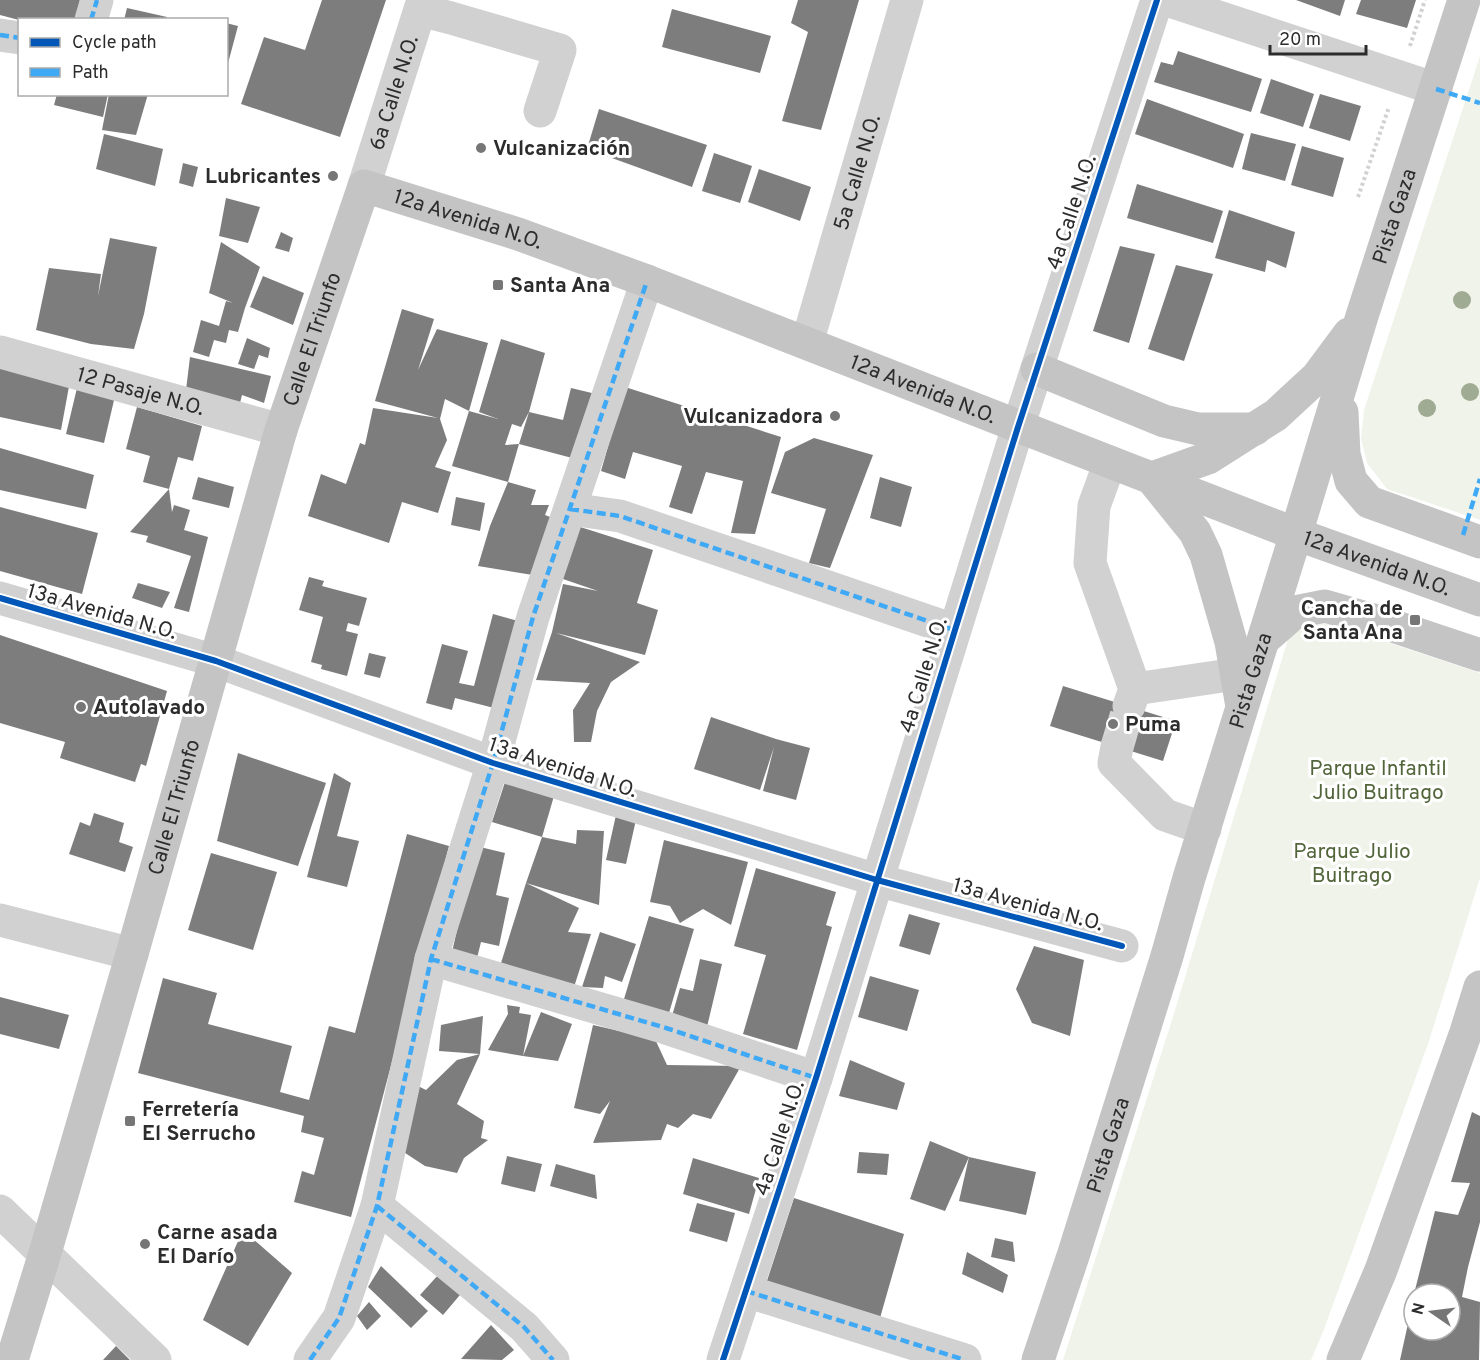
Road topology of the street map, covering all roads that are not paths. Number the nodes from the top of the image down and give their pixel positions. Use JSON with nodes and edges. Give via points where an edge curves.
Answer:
{"nodes":[{"id":1,"x":97,"y":0,"type":"edge"},
{"id":2,"x":907,"y":0,"type":"edge"},
{"id":3,"x":1157,"y":0,"type":"edge"},
{"id":4,"x":1167,"y":0,"type":"edge"},
{"id":5,"x":1464,"y":0,"type":"edge"},
{"id":6,"x":421,"y":5,"type":"edge"},
{"id":7,"x":92,"y":18,"type":"edge"},
{"id":8,"x":0,"y":35,"type":"edge"},
{"id":9,"x":18,"y":38,"type":"edge"},
{"id":10,"x":1436,"y":89,"type":"junction"},
{"id":11,"x":540,"y":111,"type":"dead end"},
{"id":12,"x":364,"y":186,"type":"junction"},
{"id":13,"x":647,"y":281,"type":"junction"},
{"id":14,"x":1362,"y":316,"type":"junction"},
{"id":15,"x":807,"y":343,"type":"junction"},
{"id":16,"x":0,"y":352,"type":"edge"},
{"id":17,"x":1037,"y":369,"type":"junction"},
{"id":18,"x":1341,"y":389,"type":"junction"},
{"id":19,"x":1018,"y":427,"type":"junction"},
{"id":20,"x":1255,"y":429,"type":"junction"},
{"id":21,"x":281,"y":430,"type":"junction"},
{"id":22,"x":1110,"y":462,"type":"junction"},
{"id":23,"x":1152,"y":478,"type":"junction"},
{"id":24,"x":570,"y":508,"type":"junction"},
{"id":25,"x":1296,"y":534,"type":"junction"},
{"id":26,"x":1480,"y":542,"type":"edge"},
{"id":27,"x":0,"y":598,"type":"edge"},
{"id":28,"x":1480,"y":600,"type":"edge"},
{"id":29,"x":954,"y":630,"type":"junction"},
{"id":30,"x":1264,"y":639,"type":"junction"},
{"id":31,"x":1480,"y":655,"type":"edge"},
{"id":32,"x":216,"y":661,"type":"junction"},
{"id":33,"x":1236,"y":674,"type":"junction"},
{"id":34,"x":1242,"y":709,"type":"junction"},
{"id":35,"x":1117,"y":747,"type":"tunnel mouth"},
{"id":36,"x":493,"y":763,"type":"junction"},
{"id":37,"x":1205,"y":829,"type":"junction"},
{"id":38,"x":877,"y":880,"type":"junction"},
{"id":39,"x":0,"y":921,"type":"edge"},
{"id":40,"x":1122,"y":946,"type":"dead end"},
{"id":41,"x":132,"y":954,"type":"junction"},
{"id":42,"x":430,"y":959,"type":"junction"},
{"id":43,"x":1480,"y":987,"type":"edge"},
{"id":44,"x":1473,"y":1034,"type":"edge"},
{"id":45,"x":816,"y":1078,"type":"junction"},
{"id":46,"x":376,"y":1206,"type":"junction"},
{"id":47,"x":0,"y":1211,"type":"edge"},
{"id":48,"x":45,"y":1253,"type":"junction"},
{"id":49,"x":746,"y":1292,"type":"junction"},
{"id":50,"x":12,"y":1360,"type":"edge"},
{"id":51,"x":155,"y":1360,"type":"edge"},
{"id":52,"x":310,"y":1360,"type":"edge"},
{"id":53,"x":553,"y":1360,"type":"edge"},
{"id":54,"x":723,"y":1360,"type":"edge"},
{"id":55,"x":965,"y":1360,"type":"edge"},
{"id":56,"x":1038,"y":1360,"type":"edge"},
{"id":57,"x":1343,"y":1360,"type":"edge"}],
"edges":[{"from":1,"to":7,"type":"street"},
{"from":2,"to":15,"type":"street","name":"5a Calle N.O."},
{"from":3,"to":17,"type":"street","name":"4a Calle N.O."},
{"from":4,"to":10,"type":"street"},
{"from":5,"to":10,"type":"main road","name":"Pista Gaza"},
{"from":6,"to":11,"type":"street","via":[[451,18],[560,50]]},
{"from":6,"to":12,"type":"street","name":"6a Calle N.O."},
{"from":8,"to":9,"type":"street"},
{"from":10,"to":14,"type":"main road","name":"Pista Gaza"},
{"from":12,"to":13,"type":"main road","name":"12a Avenida N.O.","via":[[518,234]]},
{"from":12,"to":21,"type":"main road","name":"Calle El Triunfo"},
{"from":13,"to":15,"type":"main road","name":"12a Avenida N.O."},
{"from":13,"to":24,"type":"street"},
{"from":14,"to":18,"type":"main road","name":"Pista Gaza"},
{"from":14,"to":20,"type":"main road","via":[[1317,377]]},
{"from":15,"to":19,"type":"main road","name":"12a Avenida N.O."},
{"from":16,"to":21,"type":"street","name":"12 Pasaje N.O."},
{"from":17,"to":19,"type":"street","name":"4a Calle N.O."},
{"from":17,"to":20,"type":"main road","via":[[1164,421],[1198,429]]},
{"from":18,"to":25,"type":"main road","name":"Pista Gaza"},
{"from":18,"to":26,"type":"main road","via":[[1344,454],[1351,481],[1369,502]]},
{"from":19,"to":22,"type":"main road","name":"12a Avenida N.O."},
{"from":19,"to":29,"type":"street","name":"4a Calle N.O."},
{"from":20,"to":23,"type":"main road","via":[[1208,459]]},
{"from":21,"to":32,"type":"main road","name":"Calle El Triunfo"},
{"from":22,"to":23,"type":"main road","name":"12a Avenida N.O."},
{"from":22,"to":33,"type":"street","via":[[1094,506],[1090,564],[1132,698]]},
{"from":23,"to":25,"type":"main road","name":"12a Avenida N.O."},
{"from":23,"to":33,"type":"main road","via":[[1195,532],[1206,555]]},
{"from":24,"to":29,"type":"street","via":[[620,516]]},
{"from":24,"to":36,"type":"street","via":[[533,617]]},
{"from":25,"to":28,"type":"main road","name":"12a Avenida N.O."},
{"from":25,"to":30,"type":"main road","name":"Pista Gaza"},
{"from":27,"to":32,"type":"street","name":"13a Avenida N.O."},
{"from":29,"to":38,"type":"street","name":"4a Calle N.O."},
{"from":30,"to":31,"type":"main road","via":[[1295,612],[1325,606]]},
{"from":30,"to":34,"type":"main road","name":"Pista Gaza"},
{"from":32,"to":36,"type":"street","name":"13a Avenida N.O."},
{"from":32,"to":41,"type":"main road","name":"Calle El Triunfo"},
{"from":33,"to":34,"type":"main road"},
{"from":34,"to":37,"type":"main road","name":"Pista Gaza"},
{"from":35,"to":37,"type":"street","via":[[1114,763],[1165,815]]},
{"from":36,"to":38,"type":"street","name":"13a Avenida N.O."},
{"from":36,"to":42,"type":"street"},
{"from":37,"to":56,"type":"main road","name":"Pista Gaza"},
{"from":38,"to":40,"type":"street","name":"13a Avenida N.O."},
{"from":38,"to":45,"type":"street","name":"4a Calle N.O."},
{"from":39,"to":41,"type":"street"},
{"from":41,"to":48,"type":"main road","name":"Calle El Triunfo"},
{"from":42,"to":45,"type":"street","via":[[666,1028]]},
{"from":42,"to":46,"type":"street"},
{"from":43,"to":44,"type":"main road"},
{"from":44,"to":57,"type":"main road"},
{"from":45,"to":49,"type":"street","name":"4a Calle N.O."},
{"from":46,"to":52,"type":"street","via":[[339,1318]]},
{"from":46,"to":53,"type":"street","via":[[524,1327]]},
{"from":47,"to":48,"type":"street"},
{"from":48,"to":50,"type":"main road","name":"Calle El Triunfo"},
{"from":48,"to":51,"type":"street"},
{"from":49,"to":54,"type":"street","name":"4a Calle N.O."},
{"from":49,"to":55,"type":"street"}]}
